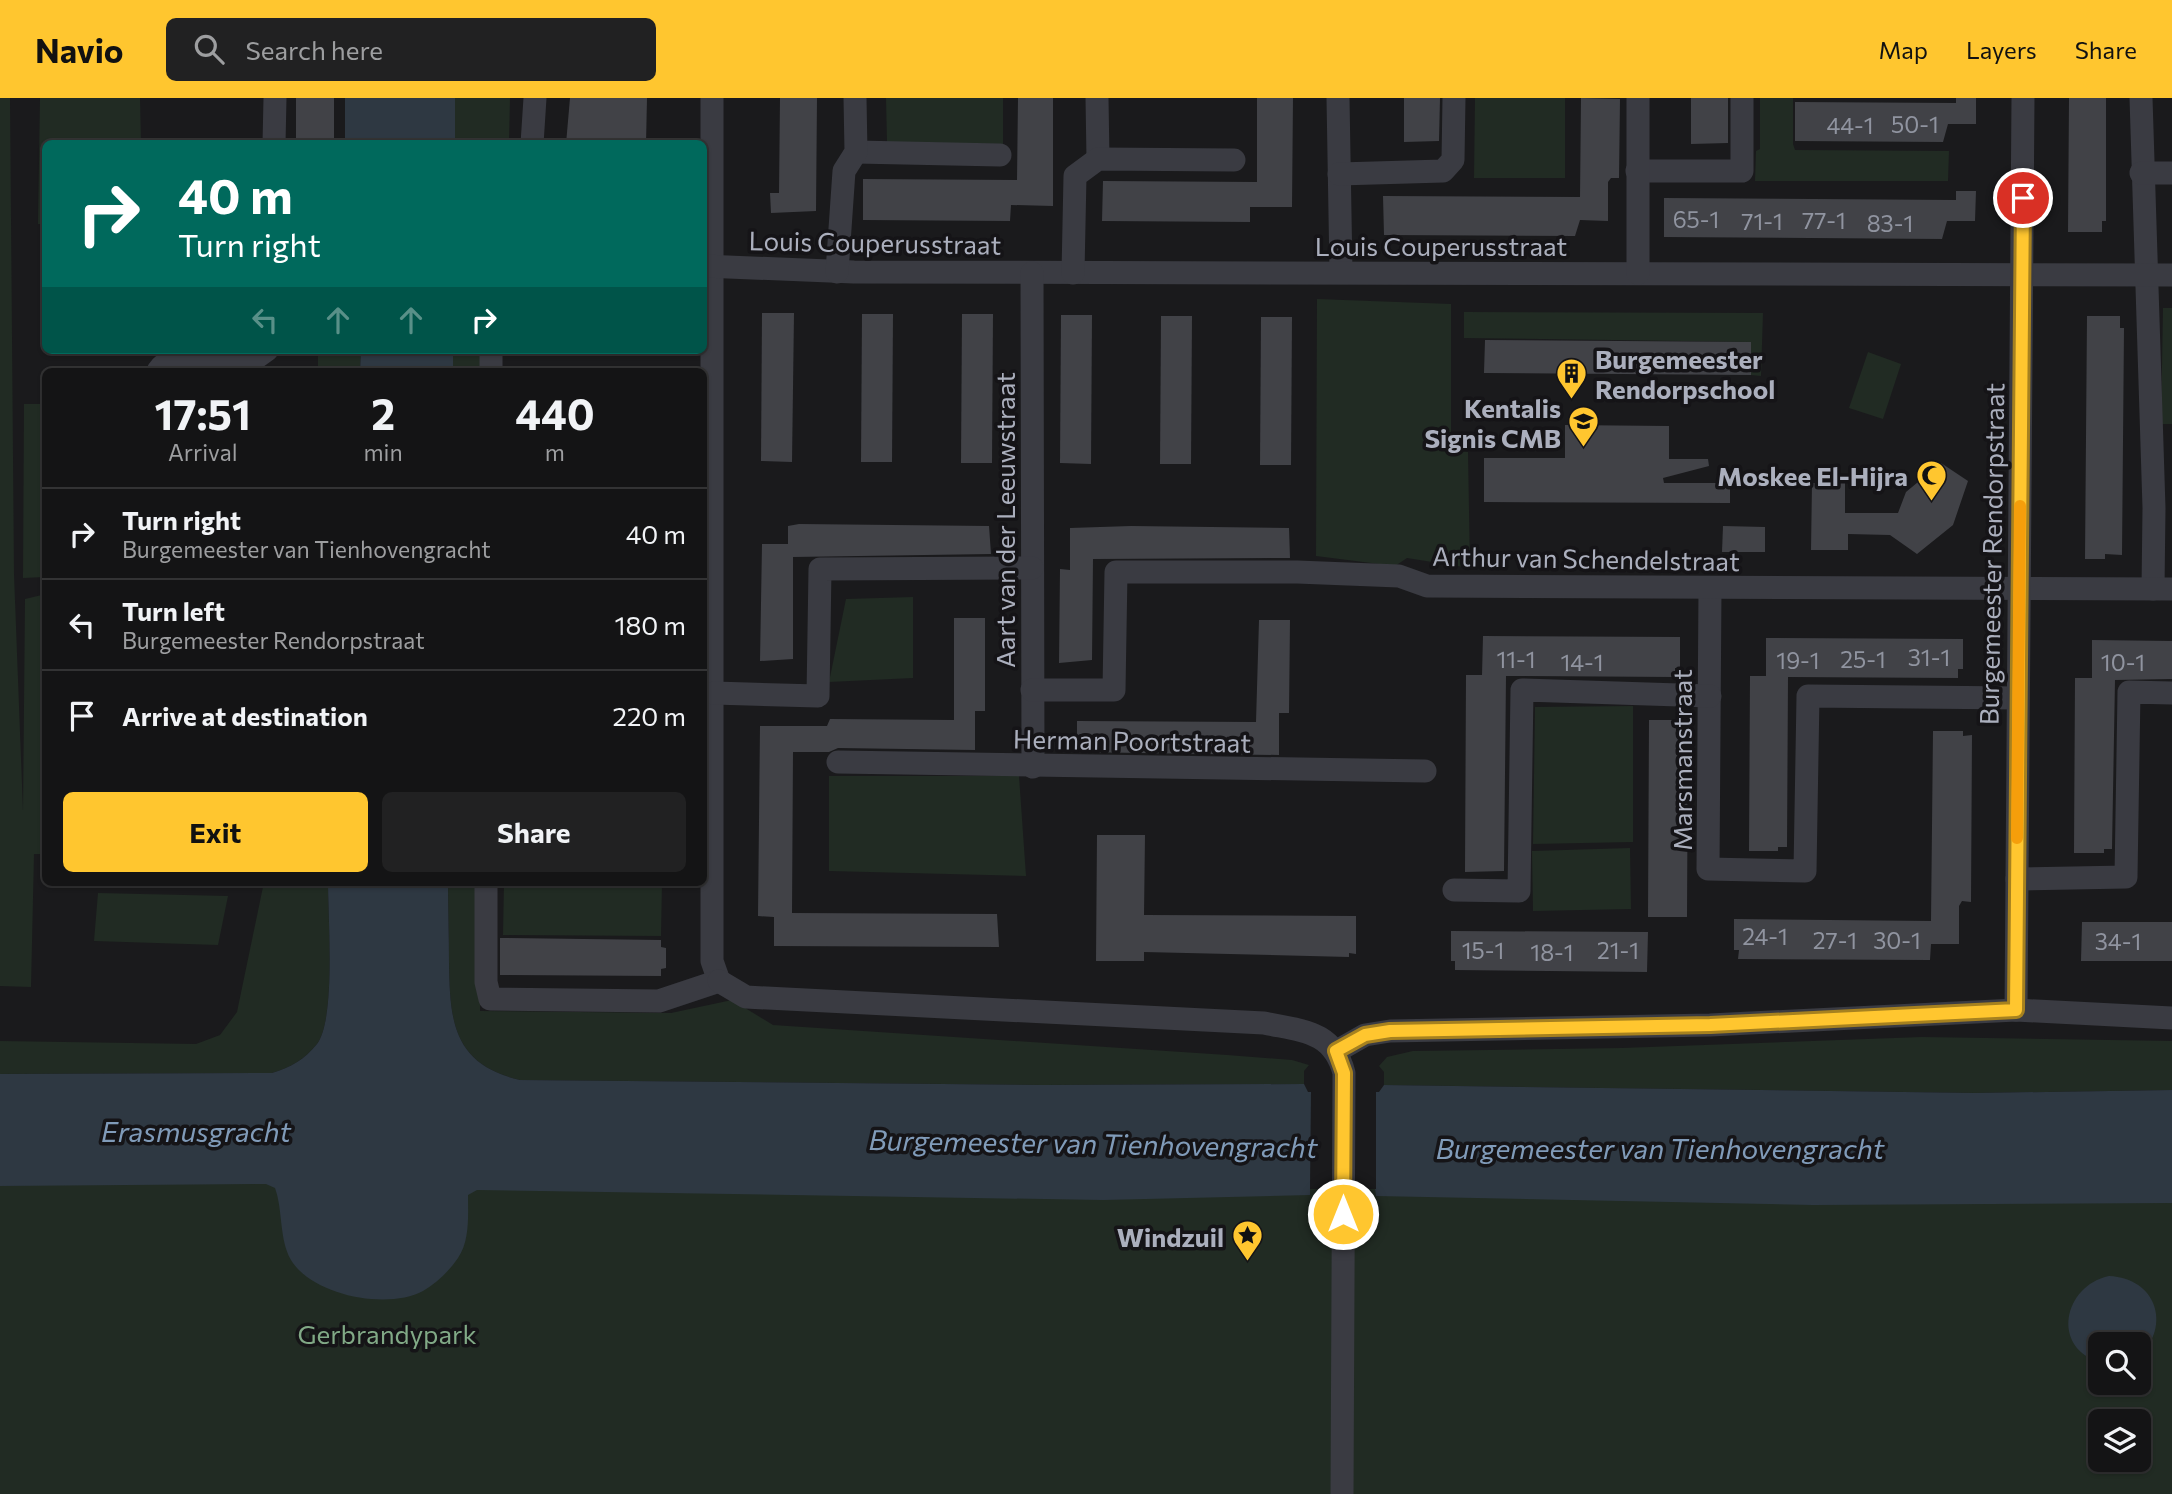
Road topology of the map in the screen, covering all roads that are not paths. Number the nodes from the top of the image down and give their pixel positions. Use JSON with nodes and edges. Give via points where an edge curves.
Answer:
{"nodes":[{"id":1,"x":275,"y":98,"type":"edge"},
{"id":2,"x":535,"y":98,"type":"edge"},
{"id":3,"x":712,"y":98,"type":"edge"},
{"id":4,"x":855,"y":98,"type":"edge"},
{"id":5,"x":1097,"y":98,"type":"edge"},
{"id":6,"x":1338,"y":98,"type":"edge"},
{"id":7,"x":1454,"y":98,"type":"edge"},
{"id":8,"x":1638,"y":98,"type":"edge"},
{"id":9,"x":1742,"y":98,"type":"edge"},
{"id":10,"x":2023,"y":98,"type":"edge"},
{"id":11,"x":2141,"y":98,"type":"edge"},
{"id":12,"x":274,"y":140,"type":"edge"},
{"id":13,"x":532,"y":140,"type":"edge"},
{"id":14,"x":856,"y":152,"type":"junction"},
{"id":15,"x":1000,"y":155,"type":"dead end"},
{"id":16,"x":1098,"y":159,"type":"junction"},
{"id":17,"x":1234,"y":160,"type":"dead end"},
{"id":18,"x":1637,"y":171,"type":"junction"},
{"id":19,"x":2141,"y":173,"type":"junction"},
{"id":20,"x":2172,"y":173,"type":"edge"},
{"id":21,"x":1339,"y":174,"type":"junction"},
{"id":22,"x":707,"y":266,"type":"edge"},
{"id":23,"x":837,"y":272,"type":"junction"},
{"id":24,"x":1031,"y":272,"type":"junction"},
{"id":25,"x":1341,"y":272,"type":"junction"},
{"id":26,"x":1073,"y":273,"type":"junction"},
{"id":27,"x":1638,"y":273,"type":"junction"},
{"id":28,"x":2145,"y":274,"type":"junction"},
{"id":29,"x":2022,"y":275,"type":"junction"},
{"id":30,"x":2172,"y":275,"type":"edge"},
{"id":31,"x":261,"y":354,"type":"edge"},
{"id":32,"x":160,"y":368,"type":"edge"},
{"id":33,"x":2163,"y":508,"type":"edge"},
{"id":34,"x":1032,"y":568,"type":"junction"},
{"id":35,"x":1710,"y":589,"type":"junction"},
{"id":36,"x":2020,"y":589,"type":"junction"},
{"id":37,"x":2163,"y":589,"type":"edge"},
{"id":38,"x":1032,"y":690,"type":"junction"},
{"id":39,"x":713,"y":693,"type":"junction"},
{"id":40,"x":2172,"y":693,"type":"edge"},
{"id":41,"x":1710,"y":696,"type":"junction"},
{"id":42,"x":2018,"y":698,"type":"junction"},
{"id":43,"x":838,"y":762,"type":"dead end"},
{"id":44,"x":1033,"y":767,"type":"junction"},
{"id":45,"x":1425,"y":771,"type":"dead end"},
{"id":46,"x":2017,"y":879,"type":"junction"},
{"id":47,"x":486,"y":886,"type":"edge"},
{"id":48,"x":1454,"y":890,"type":"dead end"},
{"id":49,"x":719,"y":981,"type":"junction"},
{"id":50,"x":2016,"y":1010,"type":"junction"},
{"id":51,"x":2172,"y":1018,"type":"edge"},
{"id":52,"x":1336,"y":1051,"type":"junction"},
{"id":53,"x":1342,"y":1494,"type":"edge"}],
"edges":[{"from":1,"to":12,"type":"street"},
{"from":2,"to":13,"type":"street"},
{"from":3,"to":22,"type":"street"},
{"from":4,"to":14,"type":"street"},
{"from":5,"to":16,"type":"street"},
{"from":6,"to":21,"type":"street"},
{"from":7,"to":21,"type":"street","via":[[1453,160],[1443,171]]},
{"from":8,"to":18,"type":"street"},
{"from":9,"to":18,"type":"street","via":[[1742,170]]},
{"from":10,"to":29,"type":"street","name":"Burgemeester Rendorpstraat"},
{"from":11,"to":19,"type":"street"},
{"from":14,"to":15,"type":"street"},
{"from":14,"to":23,"type":"street","via":[[844,171]]},
{"from":16,"to":17,"type":"street"},
{"from":16,"to":26,"type":"street","via":[[1075,176]]},
{"from":18,"to":27,"type":"street"},
{"from":19,"to":20,"type":"street"},
{"from":19,"to":28,"type":"street"},
{"from":21,"to":25,"type":"street"},
{"from":22,"to":23,"type":"street","name":"Louis Couperusstraat"},
{"from":22,"to":39,"type":"street"},
{"from":23,"to":24,"type":"street","name":"Louis Couperusstraat"},
{"from":24,"to":26,"type":"street","name":"Louis Couperusstraat"},
{"from":24,"to":34,"type":"street","name":"Aart van der Leeuwstraat"},
{"from":25,"to":26,"type":"street","name":"Louis Couperusstraat"},
{"from":25,"to":27,"type":"street","name":"Louis Couperusstraat"},
{"from":27,"to":29,"type":"street","name":"Louis Couperusstraat"},
{"from":28,"to":29,"type":"street","name":"Louis Couperusstraat"},
{"from":28,"to":30,"type":"street","name":"Louis Couperusstraat"},
{"from":28,"to":33,"type":"street"},
{"from":29,"to":36,"type":"street","name":"Burgemeester Rendorpstraat"},
{"from":31,"to":32,"type":"street","via":[[249,363]]},
{"from":33,"to":37,"type":"street"},
{"from":34,"to":38,"type":"street","name":"Aart van der Leeuwstraat"},
{"from":34,"to":39,"type":"street","via":[[820,569],[818,696]]},
{"from":35,"to":36,"type":"street","name":"Arthur van Schendelstraat"},
{"from":35,"to":38,"type":"street","name":"Arthur van Schendelstraat","via":[[1427,586],[1399,576],[1297,572],[1116,572],[1114,690]]},
{"from":35,"to":41,"type":"street","name":"Marsmanstraat"},
{"from":36,"to":37,"type":"street","name":"Arthur van Schendelstraat"},
{"from":36,"to":42,"type":"street","name":"Burgemeester Rendorpstraat"},
{"from":38,"to":44,"type":"street","name":"Aart van der Leeuwstraat"},
{"from":39,"to":49,"type":"street","via":[[712,961]]},
{"from":40,"to":46,"type":"street","via":[[2129,692],[2126,877]]},
{"from":41,"to":42,"type":"street","name":"Marsmanstraat","via":[[1708,869],[1805,871],[1808,696]]},
{"from":41,"to":48,"type":"street","via":[[1522,690],[1519,891]]},
{"from":42,"to":46,"type":"street","name":"Burgemeester Rendorpstraat"},
{"from":43,"to":44,"type":"street","name":"Herman Poortstraat"},
{"from":44,"to":45,"type":"street","name":"Herman Poortstraat"},
{"from":46,"to":50,"type":"street","name":"Burgemeester Rendorpstraat"},
{"from":47,"to":49,"type":"street","via":[[490,999],[659,1001]]},
{"from":49,"to":52,"type":"street","via":[[746,997],[1264,1023],[1313,1034]]},
{"from":50,"to":51,"type":"street"},
{"from":50,"to":52,"type":"street","via":[[1710,1025],[1390,1031],[1365,1035]]},
{"from":52,"to":53,"type":"street","via":[[1344,1073]]}]}
